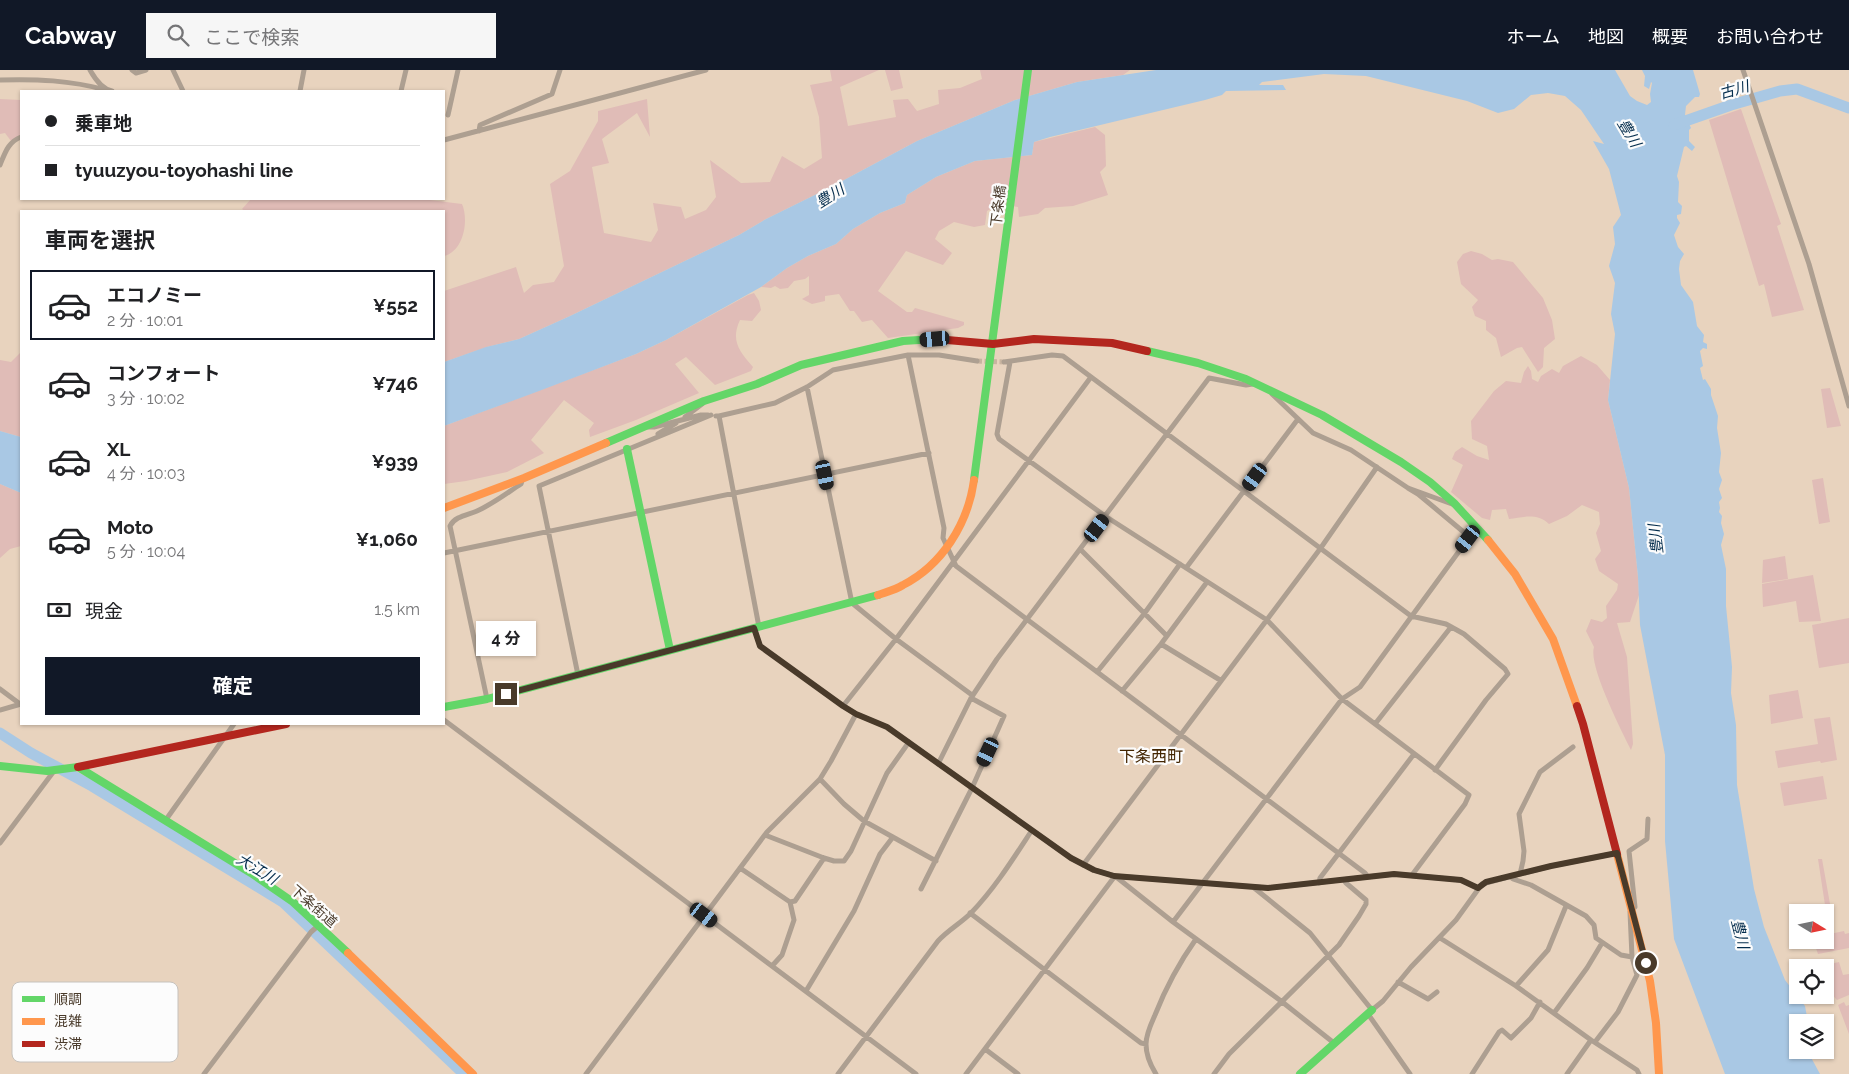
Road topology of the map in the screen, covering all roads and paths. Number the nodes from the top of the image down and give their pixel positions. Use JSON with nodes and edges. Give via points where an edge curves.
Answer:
{"nodes":[{"id":1,"x":90,"y":70,"type":"edge"},
{"id":2,"x":132,"y":70,"type":"edge"},
{"id":3,"x":146,"y":70,"type":"edge"},
{"id":4,"x":173,"y":70,"type":"edge"},
{"id":5,"x":304,"y":70,"type":"edge"},
{"id":6,"x":406,"y":70,"type":"edge"},
{"id":7,"x":458,"y":70,"type":"edge"},
{"id":8,"x":560,"y":70,"type":"edge"},
{"id":9,"x":706,"y":70,"type":"edge"},
{"id":10,"x":1028,"y":70,"type":"edge"},
{"id":11,"x":1743,"y":70,"type":"edge"},
{"id":12,"x":0,"y":80,"type":"edge"},
{"id":13,"x":106,"y":90,"type":"joint"},
{"id":14,"x":182,"y":90,"type":"edge"},
{"id":15,"x":300,"y":90,"type":"edge"},
{"id":16,"x":401,"y":90,"type":"edge"},
{"id":17,"x":448,"y":115,"type":"dead end"},
{"id":18,"x":479,"y":131,"type":"junction"},
{"id":19,"x":20,"y":138,"type":"edge"},
{"id":20,"x":445,"y":140,"type":"edge"},
{"id":21,"x":0,"y":165,"type":"edge"},
{"id":22,"x":993,"y":344,"type":"junction"},
{"id":23,"x":908,"y":356,"type":"junction"},
{"id":24,"x":978,"y":361,"type":"tunnel mouth"},
{"id":25,"x":1091,"y":377,"type":"junction"},
{"id":26,"x":1253,"y":384,"type":"junction"},
{"id":27,"x":807,"y":387,"type":"junction"},
{"id":28,"x":1266,"y":388,"type":"junction"},
{"id":29,"x":704,"y":401,"type":"junction"},
{"id":30,"x":1849,"y":406,"type":"edge"},
{"id":31,"x":711,"y":415,"type":"junction"},
{"id":32,"x":718,"y":416,"type":"junction"},
{"id":33,"x":682,"y":418,"type":"junction"},
{"id":34,"x":1298,"y":418,"type":"junction"},
{"id":35,"x":644,"y":426,"type":"junction"},
{"id":36,"x":1167,"y":433,"type":"junction"},
{"id":37,"x":644,"y":442,"type":"junction"},
{"id":38,"x":628,"y":449,"type":"junction"},
{"id":39,"x":928,"y":453,"type":"junction"},
{"id":40,"x":1029,"y":460,"type":"junction"},
{"id":41,"x":1377,"y":468,"type":"junction"},
{"id":42,"x":825,"y":475,"type":"junction"},
{"id":43,"x":524,"y":478,"type":"junction"},
{"id":44,"x":1408,"y":488,"type":"junction"},
{"id":45,"x":1244,"y":491,"type":"junction"},
{"id":46,"x":733,"y":494,"type":"junction"},
{"id":47,"x":1457,"y":506,"type":"junction"},
{"id":48,"x":445,"y":508,"type":"edge"},
{"id":49,"x":641,"y":512,"type":"junction"},
{"id":50,"x":1106,"y":516,"type":"junction"},
{"id":51,"x":549,"y":531,"type":"junction"},
{"id":52,"x":947,"y":549,"type":"junction"},
{"id":53,"x":1320,"y":549,"type":"junction"},
{"id":54,"x":1081,"y":550,"type":"junction"},
{"id":55,"x":455,"y":551,"type":"junction"},
{"id":56,"x":445,"y":553,"type":"edge"},
{"id":57,"x":953,"y":562,"type":"junction"},
{"id":58,"x":1180,"y":564,"type":"junction"},
{"id":59,"x":1186,"y":568,"type":"junction"},
{"id":60,"x":1208,"y":582,"type":"junction"},
{"id":61,"x":852,"y":603,"type":"junction"},
{"id":62,"x":1144,"y":614,"type":"junction"},
{"id":63,"x":1411,"y":616,"type":"junction"},
{"id":64,"x":1027,"y":620,"type":"junction"},
{"id":65,"x":1267,"y":620,"type":"junction"},
{"id":66,"x":1452,"y":627,"type":"junction"},
{"id":67,"x":756,"y":628,"type":"junction"},
{"id":68,"x":1167,"y":636,"type":"junction"},
{"id":69,"x":896,"y":639,"type":"junction"},
{"id":70,"x":1161,"y":644,"type":"junction"},
{"id":71,"x":670,"y":650,"type":"junction"},
{"id":72,"x":1098,"y":672,"type":"junction"},
{"id":73,"x":578,"y":675,"type":"junction"},
{"id":74,"x":1220,"y":680,"type":"junction"},
{"id":75,"x":0,"y":689,"type":"edge"},
{"id":76,"x":1122,"y":690,"type":"junction"},
{"id":77,"x":971,"y":697,"type":"junction"},
{"id":78,"x":487,"y":699,"type":"junction"},
{"id":79,"x":1342,"y":699,"type":"junction"},
{"id":80,"x":20,"y":704,"type":"edge"},
{"id":81,"x":843,"y":706,"type":"junction"},
{"id":82,"x":445,"y":707,"type":"edge"},
{"id":83,"x":0,"y":710,"type":"edge"},
{"id":84,"x":856,"y":714,"type":"junction"},
{"id":85,"x":445,"y":721,"type":"edge"},
{"id":86,"x":1375,"y":724,"type":"junction"},
{"id":87,"x":233,"y":725,"type":"edge"},
{"id":88,"x":281,"y":725,"type":"edge"},
{"id":89,"x":1180,"y":734,"type":"junction"},
{"id":90,"x":226,"y":736,"type":"junction"},
{"id":91,"x":909,"y":742,"type":"junction"},
{"id":92,"x":1573,"y":747,"type":"dead end"},
{"id":93,"x":1414,"y":754,"type":"junction"},
{"id":94,"x":938,"y":764,"type":"junction"},
{"id":95,"x":0,"y":766,"type":"edge"},
{"id":96,"x":75,"y":768,"type":"junction"},
{"id":97,"x":1435,"y":770,"type":"junction"},
{"id":98,"x":56,"y":771,"type":"junction"},
{"id":99,"x":820,"y":779,"type":"junction"},
{"id":100,"x":972,"y":788,"type":"junction"},
{"id":101,"x":1266,"y":798,"type":"junction"},
{"id":102,"x":1648,"y":819,"type":"dead end"},
{"id":103,"x":165,"y":821,"type":"junction"},
{"id":104,"x":864,"y":821,"type":"junction"},
{"id":105,"x":1032,"y":830,"type":"junction"},
{"id":106,"x":765,"y":835,"type":"junction"},
{"id":107,"x":893,"y":837,"type":"junction"},
{"id":108,"x":0,"y":843,"type":"edge"},
{"id":109,"x":1339,"y":853,"type":"junction"},
{"id":110,"x":1617,"y":853,"type":"junction"},
{"id":111,"x":824,"y":858,"type":"junction"},
{"id":112,"x":936,"y":861,"type":"junction"},
{"id":113,"x":1083,"y":865,"type":"junction"},
{"id":114,"x":740,"y":868,"type":"junction"},
{"id":115,"x":1520,"y":874,"type":"junction"},
{"id":116,"x":1412,"y":875,"type":"junction"},
{"id":117,"x":1114,"y":876,"type":"junction"},
{"id":118,"x":1510,"y":876,"type":"junction"},
{"id":119,"x":1368,"y":877,"type":"junction"},
{"id":120,"x":1344,"y":880,"type":"junction"},
{"id":121,"x":1319,"y":882,"type":"junction"},
{"id":122,"x":1203,"y":883,"type":"junction"},
{"id":123,"x":1253,"y":887,"type":"junction"},
{"id":124,"x":921,"y":888,"type":"dead end"},
{"id":125,"x":1478,"y":888,"type":"junction"},
{"id":126,"x":790,"y":902,"type":"junction"},
{"id":127,"x":1566,"y":906,"type":"junction"},
{"id":128,"x":1633,"y":910,"type":"junction"},
{"id":129,"x":970,"y":913,"type":"junction"},
{"id":130,"x":704,"y":915,"type":"junction"},
{"id":131,"x":1173,"y":922,"type":"junction"},
{"id":132,"x":315,"y":928,"type":"junction"},
{"id":133,"x":1440,"y":938,"type":"junction"},
{"id":134,"x":1196,"y":939,"type":"junction"},
{"id":135,"x":1602,"y":943,"type":"junction"},
{"id":136,"x":1328,"y":956,"type":"junction"},
{"id":137,"x":1632,"y":957,"type":"junction"},
{"id":138,"x":772,"y":966,"type":"junction"},
{"id":139,"x":1044,"y":969,"type":"junction"},
{"id":140,"x":1398,"y":982,"type":"junction"},
{"id":141,"x":1516,"y":986,"type":"junction"},
{"id":142,"x":806,"y":991,"type":"junction"},
{"id":143,"x":1437,"y":992,"type":"dead end"},
{"id":144,"x":1281,"y":1001,"type":"junction"},
{"id":145,"x":1540,"y":1002,"type":"junction"},
{"id":146,"x":1370,"y":1012,"type":"junction"},
{"id":147,"x":1554,"y":1013,"type":"junction"},
{"id":148,"x":866,"y":1037,"type":"junction"},
{"id":149,"x":1593,"y":1041,"type":"junction"},
{"id":150,"x":1334,"y":1043,"type":"junction"},
{"id":151,"x":1146,"y":1044,"type":"junction"},
{"id":152,"x":985,"y":1049,"type":"junction"},
{"id":153,"x":204,"y":1074,"type":"edge"},
{"id":154,"x":473,"y":1074,"type":"edge"},
{"id":155,"x":586,"y":1074,"type":"edge"},
{"id":156,"x":838,"y":1074,"type":"edge"},
{"id":157,"x":916,"y":1074,"type":"edge"},
{"id":158,"x":966,"y":1074,"type":"edge"},
{"id":159,"x":1018,"y":1074,"type":"edge"},
{"id":160,"x":1156,"y":1074,"type":"edge"},
{"id":161,"x":1214,"y":1074,"type":"edge"},
{"id":162,"x":1300,"y":1074,"type":"edge"},
{"id":163,"x":1410,"y":1074,"type":"edge"},
{"id":164,"x":1472,"y":1074,"type":"edge"},
{"id":165,"x":1566,"y":1074,"type":"edge"},
{"id":166,"x":1639,"y":1074,"type":"edge"},
{"id":167,"x":1659,"y":1074,"type":"edge"}],
"edges":[{"from":1,"to":13,"type":"street"},
{"from":2,"to":3,"type":"street","via":[[136,73]]},
{"from":4,"to":14,"type":"street"},
{"from":5,"to":15,"type":"street"},
{"from":6,"to":16,"type":"street"},
{"from":7,"to":17,"type":"street"},
{"from":8,"to":18,"type":"street","via":[[552,94],[480,125]]},
{"from":9,"to":18,"type":"street"},
{"from":10,"to":22,"type":"street","name":"下条橋"},
{"from":11,"to":30,"type":"street","via":[[1809,264]]},
{"from":12,"to":13,"type":"street","via":[[73,82]]},
{"from":18,"to":20,"type":"street"},
{"from":19,"to":21,"type":"street","via":[[4,152]]},
{"from":22,"to":26,"type":"street","via":[[1034,339],[1112,344],[1198,363]]},
{"from":22,"to":29,"type":"street","via":[[935,339],[903,341],[801,365],[757,384]]},
{"from":22,"to":52,"type":"street","name":"下条橋","via":[[972,496],[958,532]]},
{"from":23,"to":24,"type":"street","via":[[939,355]]},
{"from":23,"to":27,"type":"street","via":[[833,370]]},
{"from":23,"to":39,"type":"street"},
{"from":25,"to":36,"type":"street"},
{"from":25,"to":40,"type":"street"},
{"from":25,"to":40,"type":"street","via":[[1063,356],[1007,362],[997,434],[999,439]]},
{"from":26,"to":28,"type":"street"},
{"from":26,"to":36,"type":"street","via":[[1209,378]]},
{"from":27,"to":32,"type":"street","via":[[775,403]]},
{"from":27,"to":42,"type":"street"},
{"from":28,"to":34,"type":"street"},
{"from":28,"to":47,"type":"street","via":[[1322,415],[1401,462]]},
{"from":29,"to":33,"type":"street"},
{"from":29,"to":35,"type":"street"},
{"from":31,"to":32,"type":"street"},
{"from":31,"to":33,"type":"street"},
{"from":31,"to":37,"type":"street"},
{"from":32,"to":46,"type":"street"},
{"from":33,"to":35,"type":"street","via":[[654,427]]},
{"from":33,"to":37,"type":"street"},
{"from":34,"to":41,"type":"street","via":[[1313,433],[1351,450]]},
{"from":34,"to":45,"type":"street"},
{"from":35,"to":43,"type":"street"},
{"from":36,"to":45,"type":"street"},
{"from":36,"to":50,"type":"street"},
{"from":37,"to":38,"type":"street"},
{"from":38,"to":49,"type":"street"},
{"from":38,"to":51,"type":"street","via":[[539,486]]},
{"from":39,"to":42,"type":"street"},
{"from":39,"to":52,"type":"street"},
{"from":40,"to":50,"type":"street"},
{"from":40,"to":57,"type":"street"},
{"from":41,"to":44,"type":"street"},
{"from":41,"to":53,"type":"street"},
{"from":42,"to":46,"type":"street"},
{"from":42,"to":61,"type":"street"},
{"from":43,"to":48,"type":"street"},
{"from":43,"to":55,"type":"street","via":[[521,484],[489,506],[452,522]]},
{"from":44,"to":47,"type":"street"},
{"from":44,"to":63,"type":"street","via":[[1466,534],[1468,539]]},
{"from":45,"to":53,"type":"street"},
{"from":45,"to":59,"type":"street"},
{"from":46,"to":49,"type":"street"},
{"from":46,"to":67,"type":"street"},
{"from":47,"to":110,"type":"street","via":[[1502,556],[1554,639],[1583,724]]},
{"from":49,"to":51,"type":"street"},
{"from":49,"to":71,"type":"street"},
{"from":50,"to":54,"type":"street"},
{"from":50,"to":58,"type":"street"},
{"from":51,"to":55,"type":"street"},
{"from":51,"to":73,"type":"street"},
{"from":52,"to":57,"type":"street"},
{"from":52,"to":61,"type":"street","name":"下条橋","via":[[920,575],[902,586]]},
{"from":53,"to":63,"type":"street"},
{"from":53,"to":65,"type":"street"},
{"from":54,"to":62,"type":"street"},
{"from":54,"to":64,"type":"street"},
{"from":55,"to":56,"type":"street"},
{"from":55,"to":78,"type":"street"},
{"from":57,"to":64,"type":"street"},
{"from":57,"to":69,"type":"street"},
{"from":58,"to":59,"type":"street"},
{"from":58,"to":62,"type":"street"},
{"from":59,"to":60,"type":"street"},
{"from":60,"to":65,"type":"street"},
{"from":60,"to":68,"type":"street"},
{"from":61,"to":67,"type":"street","name":"下条橋"},
{"from":61,"to":69,"type":"street"},
{"from":62,"to":68,"type":"street"},
{"from":62,"to":72,"type":"street"},
{"from":63,"to":66,"type":"street"},
{"from":63,"to":79,"type":"street","via":[[1360,686]]},
{"from":64,"to":72,"type":"street"},
{"from":64,"to":77,"type":"street"},
{"from":65,"to":74,"type":"street"},
{"from":65,"to":79,"type":"street"},
{"from":66,"to":86,"type":"street"},
{"from":66,"to":97,"type":"street","via":[[1508,674]]},
{"from":67,"to":71,"type":"street","name":"下条橋"},
{"from":67,"to":81,"type":"street","via":[[760,646]]},
{"from":68,"to":70,"type":"street"},
{"from":69,"to":77,"type":"street"},
{"from":69,"to":81,"type":"street"},
{"from":70,"to":74,"type":"street"},
{"from":70,"to":76,"type":"street"},
{"from":71,"to":73,"type":"street","name":"下条橋"},
{"from":72,"to":76,"type":"street"},
{"from":73,"to":78,"type":"street","name":"下条橋"},
{"from":74,"to":89,"type":"street"},
{"from":75,"to":80,"type":"street"},
{"from":76,"to":89,"type":"street"},
{"from":77,"to":94,"type":"street"},
{"from":77,"to":100,"type":"street","via":[[1004,716]]},
{"from":78,"to":82,"type":"street","name":"下条橋"},
{"from":79,"to":86,"type":"street"},
{"from":79,"to":101,"type":"street"},
{"from":80,"to":83,"type":"street"},
{"from":81,"to":84,"type":"street"},
{"from":84,"to":91,"type":"street","via":[[887,727]]},
{"from":84,"to":99,"type":"street"},
{"from":85,"to":130,"type":"street"},
{"from":86,"to":93,"type":"street"},
{"from":87,"to":90,"type":"street"},
{"from":88,"to":90,"type":"street"},
{"from":89,"to":101,"type":"street"},
{"from":89,"to":113,"type":"street"},
{"from":90,"to":96,"type":"street"},
{"from":90,"to":103,"type":"street"},
{"from":91,"to":94,"type":"street"},
{"from":91,"to":104,"type":"street","via":[[887,773]]},
{"from":92,"to":115,"type":"street","via":[[1540,772],[1519,814],[1524,851]]},
{"from":93,"to":97,"type":"street"},
{"from":93,"to":109,"type":"street"},
{"from":94,"to":100,"type":"street"},
{"from":95,"to":98,"type":"street"},
{"from":96,"to":98,"type":"street"},
{"from":96,"to":103,"type":"street","name":"下条街道"},
{"from":97,"to":116,"type":"street","via":[[1469,795],[1466,804]]},
{"from":98,"to":108,"type":"street"},
{"from":99,"to":104,"type":"street"},
{"from":99,"to":106,"type":"street"},
{"from":100,"to":105,"type":"street"},
{"from":100,"to":112,"type":"street"},
{"from":101,"to":109,"type":"street"},
{"from":101,"to":122,"type":"street"},
{"from":102,"to":128,"type":"street","via":[[1647,839],[1628,851]]},
{"from":103,"to":132,"type":"street","name":"下条街道","via":[[293,902]]},
{"from":104,"to":107,"type":"street"},
{"from":104,"to":111,"type":"street","via":[[844,862]]},
{"from":105,"to":113,"type":"street"},
{"from":105,"to":129,"type":"street","via":[[1001,877]]},
{"from":106,"to":111,"type":"street"},
{"from":106,"to":114,"type":"street"},
{"from":107,"to":112,"type":"street"},
{"from":107,"to":142,"type":"street","via":[[880,854],[854,911]]},
{"from":109,"to":119,"type":"street"},
{"from":109,"to":121,"type":"street"},
{"from":110,"to":115,"type":"street"},
{"from":110,"to":128,"type":"street"},
{"from":111,"to":126,"type":"street","via":[[795,901]]},
{"from":112,"to":124,"type":"street"},
{"from":113,"to":117,"type":"street"},
{"from":114,"to":126,"type":"street"},
{"from":114,"to":130,"type":"street"},
{"from":115,"to":118,"type":"street"},
{"from":116,"to":119,"type":"street"},
{"from":116,"to":125,"type":"street","via":[[1461,880]]},
{"from":117,"to":122,"type":"street"},
{"from":117,"to":131,"type":"street"},
{"from":117,"to":139,"type":"street"},
{"from":118,"to":125,"type":"street","via":[[1486,882]]},
{"from":118,"to":127,"type":"street"},
{"from":119,"to":120,"type":"street"},
{"from":120,"to":121,"type":"street"},
{"from":120,"to":136,"type":"street","via":[[1366,900],[1366,904]]},
{"from":121,"to":123,"type":"street"},
{"from":122,"to":123,"type":"street"},
{"from":122,"to":131,"type":"street"},
{"from":123,"to":136,"type":"street","via":[[1310,933]]},
{"from":125,"to":133,"type":"street"},
{"from":126,"to":138,"type":"street","via":[[794,920],[782,955]]},
{"from":127,"to":135,"type":"street","via":[[1591,920],[1596,938]]},
{"from":127,"to":141,"type":"street","via":[[1548,950]]},
{"from":128,"to":137,"type":"street","via":[[1630,912]]},
{"from":128,"to":167,"type":"street","via":[[1650,980]]},
{"from":129,"to":139,"type":"street"},
{"from":129,"to":148,"type":"street","via":[[944,934]]},
{"from":130,"to":138,"type":"street"},
{"from":130,"to":155,"type":"street"},
{"from":131,"to":134,"type":"street"},
{"from":132,"to":153,"type":"street"},
{"from":132,"to":154,"type":"street","name":"下条街道"},
{"from":133,"to":140,"type":"street"},
{"from":133,"to":141,"type":"street"},
{"from":134,"to":144,"type":"street"},
{"from":134,"to":151,"type":"street","via":[[1165,990]]},
{"from":135,"to":137,"type":"street","via":[[1621,955]]},
{"from":135,"to":147,"type":"street"},
{"from":136,"to":144,"type":"street"},
{"from":136,"to":146,"type":"street"},
{"from":137,"to":149,"type":"street","via":[[1637,975],[1635,981],[1618,1012]]},
{"from":138,"to":142,"type":"street"},
{"from":139,"to":151,"type":"street"},
{"from":139,"to":152,"type":"street"},
{"from":140,"to":143,"type":"street","via":[[1428,999]]},
{"from":140,"to":146,"type":"street"},
{"from":141,"to":145,"type":"street"},
{"from":142,"to":148,"type":"street"},
{"from":144,"to":150,"type":"street"},
{"from":144,"to":161,"type":"street"},
{"from":145,"to":147,"type":"street"},
{"from":145,"to":164,"type":"street","via":[[1531,1018],[1511,1038],[1502,1030],[1499,1032]]},
{"from":146,"to":150,"type":"street"},
{"from":146,"to":163,"type":"street"},
{"from":147,"to":149,"type":"street"},
{"from":148,"to":156,"type":"street"},
{"from":148,"to":157,"type":"street"},
{"from":149,"to":165,"type":"street"},
{"from":149,"to":166,"type":"street"},
{"from":150,"to":162,"type":"street"},
{"from":151,"to":160,"type":"street"},
{"from":152,"to":158,"type":"street"},
{"from":152,"to":159,"type":"street"}]}
